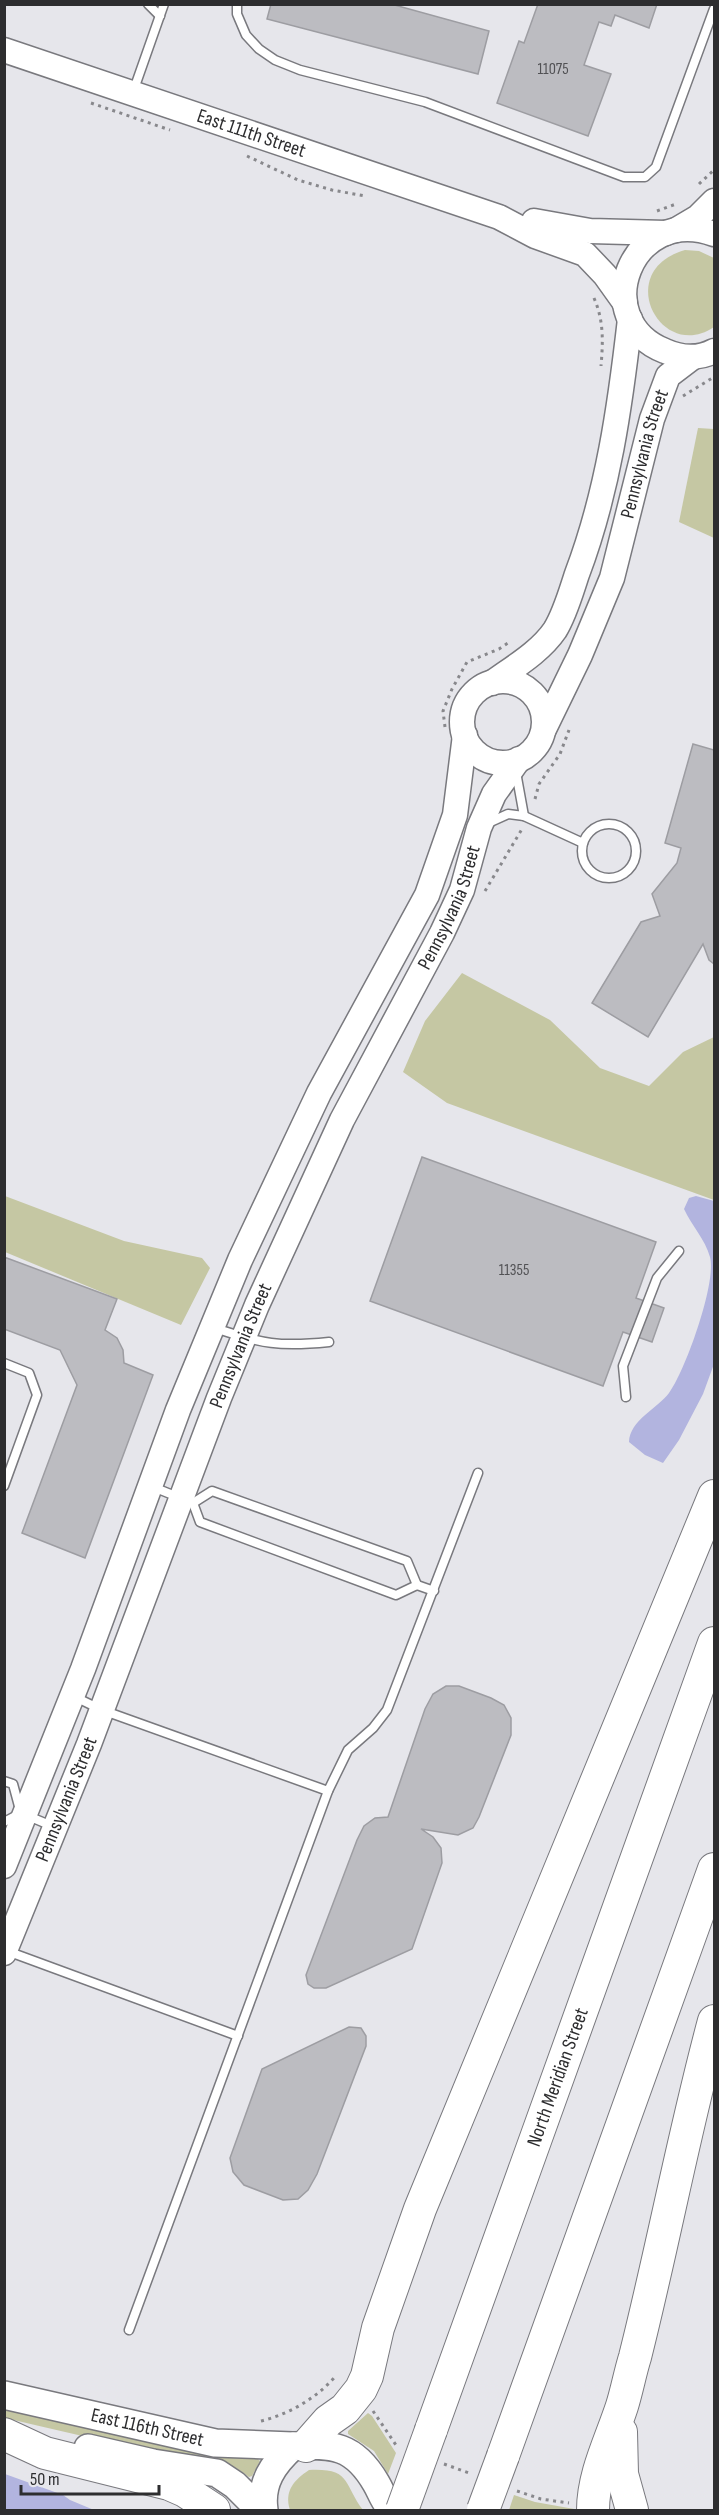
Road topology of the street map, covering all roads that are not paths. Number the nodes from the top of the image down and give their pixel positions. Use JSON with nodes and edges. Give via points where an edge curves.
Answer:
{"nodes":[{"id":1,"x":148,"y":4,"type":"edge"},
{"id":2,"x":164,"y":4,"type":"edge"},
{"id":3,"x":237,"y":4,"type":"edge"},
{"id":4,"x":714,"y":9,"type":"edge"},
{"id":5,"x":160,"y":16,"type":"junction"},
{"id":6,"x":4,"y":50,"type":"edge"},
{"id":7,"x":133,"y":93,"type":"junction"},
{"id":8,"x":706,"y":194,"type":"edge"},
{"id":9,"x":499,"y":217,"type":"junction"},
{"id":10,"x":671,"y":231,"type":"junction"},
{"id":11,"x":714,"y":234,"type":"edge"},
{"id":12,"x":628,"y":311,"type":"junction"},
{"id":13,"x":704,"y":354,"type":"edge"},
{"id":14,"x":492,"y":682,"type":"junction"},
{"id":15,"x":544,"y":729,"type":"junction"},
{"id":16,"x":465,"y":735,"type":"junction"},
{"id":17,"x":518,"y":762,"type":"junction"},
{"id":18,"x":524,"y":816,"type":"junction"},
{"id":19,"x":479,"y":828,"type":"junction"},
{"id":20,"x":583,"y":843,"type":"junction"},
{"id":21,"x":679,"y":1251,"type":"dead end"},
{"id":22,"x":212,"y":1327,"type":"junction"},
{"id":23,"x":244,"y":1338,"type":"junction"},
{"id":24,"x":329,"y":1342,"type":"dead end"},
{"id":25,"x":4,"y":1364,"type":"edge"},
{"id":26,"x":626,"y":1397,"type":"dead end"},
{"id":27,"x":478,"y":1473,"type":"dead end"},
{"id":28,"x":150,"y":1485,"type":"junction"},
{"id":29,"x":4,"y":1486,"type":"edge"},
{"id":30,"x":714,"y":1496,"type":"edge"},
{"id":31,"x":187,"y":1500,"type":"junction"},
{"id":32,"x":417,"y":1585,"type":"junction"},
{"id":33,"x":434,"y":1591,"type":"junction"},
{"id":34,"x":714,"y":1643,"type":"edge"},
{"id":35,"x":72,"y":1696,"type":"junction"},
{"id":36,"x":102,"y":1710,"type":"junction"},
{"id":37,"x":4,"y":1781,"type":"edge"},
{"id":38,"x":328,"y":1791,"type":"junction"},
{"id":39,"x":17,"y":1817,"type":"edge"},
{"id":40,"x":56,"y":1827,"type":"junction"},
{"id":41,"x":4,"y":1866,"type":"edge"},
{"id":42,"x":714,"y":1869,"type":"edge"},
{"id":43,"x":5,"y":1951,"type":"edge"},
{"id":44,"x":714,"y":2020,"type":"edge"},
{"id":45,"x":238,"y":2036,"type":"junction"},
{"id":46,"x":129,"y":2330,"type":"dead end"},
{"id":47,"x":4,"y":2396,"type":"edge"},
{"id":48,"x":622,"y":2407,"type":"junction"},
{"id":49,"x":4,"y":2429,"type":"edge"},
{"id":50,"x":4,"y":2434,"type":"edge"},
{"id":51,"x":299,"y":2446,"type":"junction"},
{"id":52,"x":214,"y":2511,"type":"edge"},
{"id":53,"x":262,"y":2511,"type":"edge"},
{"id":54,"x":394,"y":2511,"type":"edge"},
{"id":55,"x":402,"y":2511,"type":"edge"},
{"id":56,"x":483,"y":2511,"type":"edge"},
{"id":57,"x":593,"y":2511,"type":"edge"},
{"id":58,"x":632,"y":2511,"type":"edge"}],
"edges":[{"from":1,"to":5,"type":"lane"},
{"from":2,"to":5,"type":"lane"},
{"from":3,"to":4,"type":"lane","via":[[246,35],[275,60],[425,102],[624,177],[645,177],[656,167]]},
{"from":5,"to":7,"type":"lane"},
{"from":6,"to":7,"type":"main road","name":"East 111th Street"},
{"from":7,"to":9,"type":"main road","name":"East 111th Street"},
{"from":8,"to":10,"type":"main road","via":[[698,218]]},
{"from":9,"to":10,"type":"main road","name":"East 111th Street","via":[[590,231]]},
{"from":9,"to":12,"type":"main road","name":"East 111th Street","via":[[535,236],[585,254],[606,275]]},
{"from":10,"to":11,"type":"main road","name":"East 111th Street","via":[[690,229]]},
{"from":10,"to":12,"type":"main road","name":"Pennsylvania Street","via":[[647,244],[633,261],[625,281]]},
{"from":12,"to":13,"type":"main road","name":"East 111th Street","via":[[641,335],[656,348],[674,355]]},
{"from":12,"to":14,"type":"main road","name":"Pennsylvania Street","via":[[624,377],[609,470],[593,531],[568,600],[556,628],[540,648]]},
{"from":13,"to":15,"type":"main road","name":"Pennsylvania Street","via":[[668,376],[652,419],[612,578]]},
{"from":14,"to":15,"type":"main road","via":[[513,682],[526,687],[543,709]]},
{"from":14,"to":16,"type":"main road","via":[[475,692],[467,703],[462,716]]},
{"from":15,"to":17,"type":"main road","via":[[536,748]]},
{"from":16,"to":17,"type":"main road","via":[[475,752],[487,760]]},
{"from":16,"to":22,"type":"main road","name":"Pennsylvania Street","via":[[455,815],[427,895],[319,1093]]},
{"from":17,"to":18,"type":"lane","via":[[517,783]]},
{"from":17,"to":19,"type":"main road","name":"Pennsylvania Street","via":[[494,794]]},
{"from":18,"to":19,"type":"lane","via":[[508,814]]},
{"from":18,"to":20,"type":"lane"},
{"from":19,"to":23,"type":"main road","name":"Pennsylvania Street","via":[[457,901],[342,1120]]},
{"from":20,"to":20,"type":"lane","via":[[590,870],[606,878],[624,874],[635,860],[634,842],[624,829],[616,826],[600,826]]},
{"from":21,"to":26,"type":"lane","via":[[657,1278],[622,1366]]},
{"from":22,"to":23,"type":"lane"},
{"from":22,"to":28,"type":"main road","name":"Pennsylvania Street"},
{"from":23,"to":24,"type":"lane","via":[[291,1346]]},
{"from":23,"to":31,"type":"main road","name":"Pennsylvania Street"},
{"from":25,"to":29,"type":"lane","via":[[29,1373],[37,1395]]},
{"from":27,"to":33,"type":"lane"},
{"from":28,"to":31,"type":"lane"},
{"from":28,"to":35,"type":"main road","name":"Pennsylvania Street"},
{"from":30,"to":51,"type":"highway","via":[[420,2209],[361,2390],[345,2409]]},
{"from":31,"to":32,"type":"lane","via":[[200,1522],[396,1595]]},
{"from":31,"to":32,"type":"lane","via":[[212,1491],[407,1561]]},
{"from":31,"to":36,"type":"main road","name":"Pennsylvania Street"},
{"from":32,"to":33,"type":"lane"},
{"from":33,"to":38,"type":"lane","via":[[387,1710],[348,1750]]},
{"from":34,"to":55,"type":"highway","name":"North Meridian Street","bridge":true},
{"from":35,"to":36,"type":"lane"},
{"from":35,"to":39,"type":"main road","name":"Pennsylvania Street"},
{"from":36,"to":38,"type":"lane"},
{"from":36,"to":40,"type":"main road","name":"Pennsylvania Street"},
{"from":37,"to":39,"type":"lane","via":[[13,1784]]},
{"from":38,"to":45,"type":"lane"},
{"from":39,"to":40,"type":"lane"},
{"from":39,"to":41,"type":"main road","name":"Pennsylvania Street"},
{"from":40,"to":43,"type":"main road","name":"Pennsylvania Street"},
{"from":42,"to":56,"type":"highway","bridge":true},
{"from":43,"to":45,"type":"lane"},
{"from":44,"to":48,"type":"highway"},
{"from":45,"to":46,"type":"lane"},
{"from":47,"to":51,"type":"main road","name":"East 116th Street","via":[[215,2443]]},
{"from":48,"to":57,"type":"highway","via":[[603,2458]]},
{"from":48,"to":58,"type":"highway","via":[[622,2474]]},
{"from":49,"to":53,"type":"main road","name":"East 116th Street","via":[[153,2463],[217,2473],[236,2485]]},
{"from":50,"to":52,"type":"highway","via":[[45,2453],[169,2484]]},
{"from":51,"to":53,"type":"main road","via":[[280,2458],[269,2474]]},
{"from":51,"to":54,"type":"main road","name":"East 116th Street","via":[[336,2447],[357,2458]]}]}
